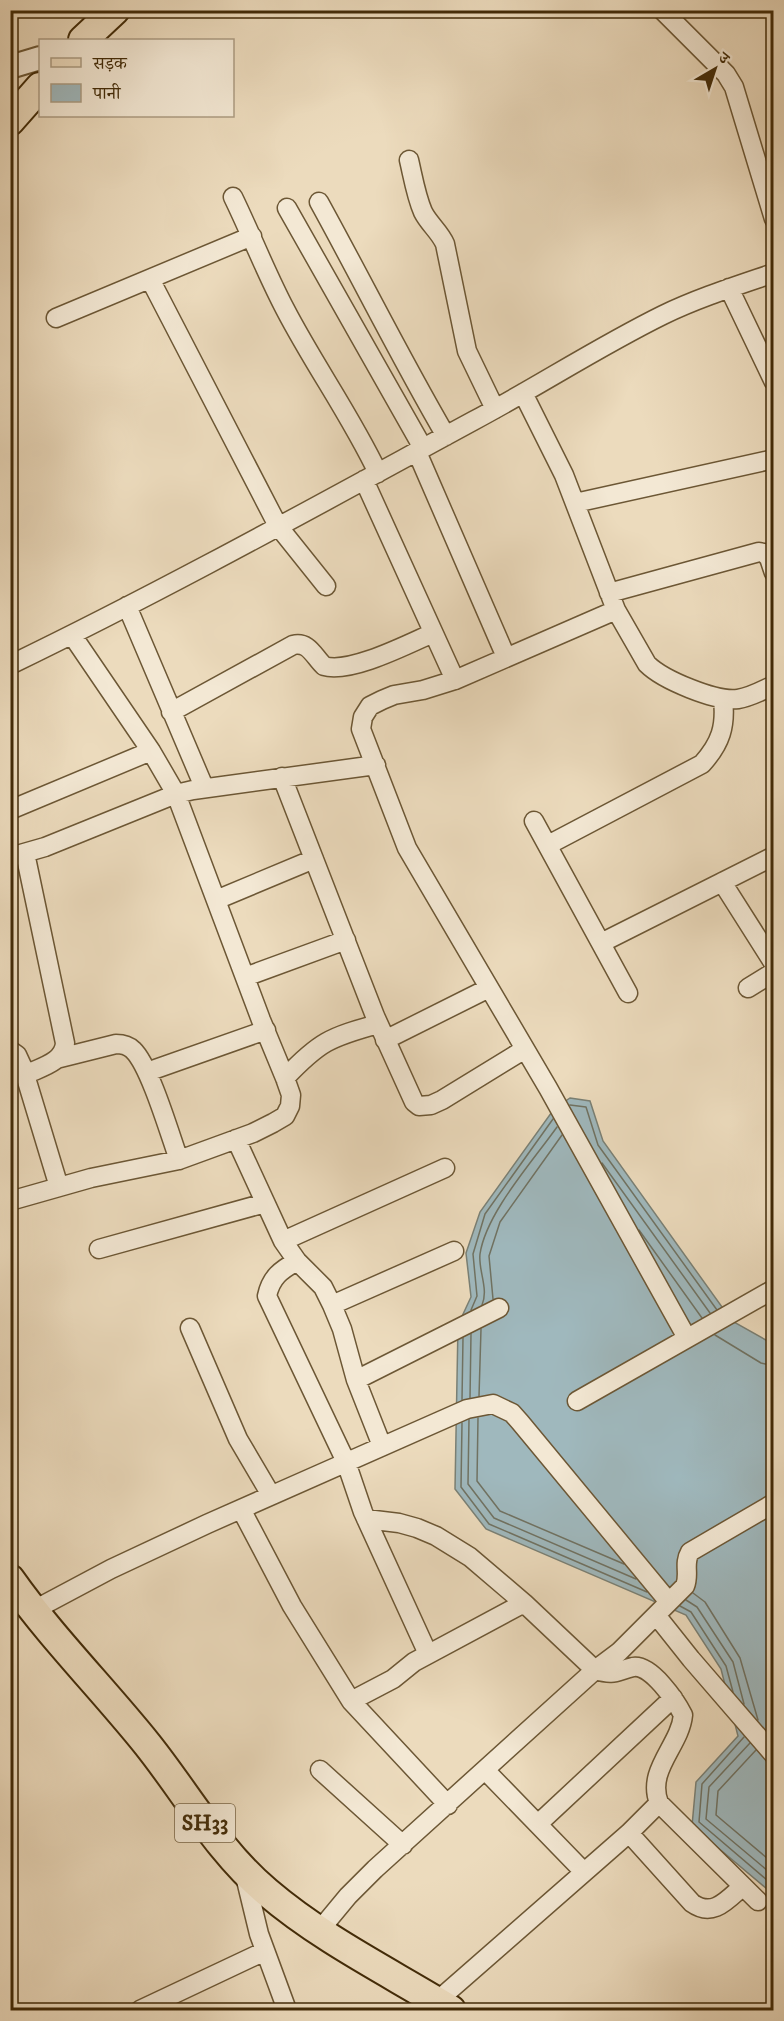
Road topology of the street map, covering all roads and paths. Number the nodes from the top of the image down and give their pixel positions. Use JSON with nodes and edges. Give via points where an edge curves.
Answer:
{"nodes":[{"id":1,"x":115,"y":10,"type":"edge"},
{"id":2,"x":662,"y":10,"type":"edge"},
{"id":3,"x":84,"y":39,"type":"edge"},
{"id":4,"x":39,"y":58,"type":"edge"},
{"id":5,"x":10,"y":67,"type":"edge"},
{"id":6,"x":39,"y":88,"type":"edge"},
{"id":7,"x":10,"y":122,"type":"edge"},
{"id":8,"x":409,"y":160,"type":"dead end"},
{"id":9,"x":233,"y":197,"type":"dead end"},
{"id":10,"x":319,"y":202,"type":"dead end"},
{"id":11,"x":287,"y":208,"type":"dead end"},
{"id":12,"x":774,"y":219,"type":"edge"},
{"id":13,"x":252,"y":236,"type":"junction"},
{"id":14,"x":774,"y":273,"type":"edge"},
{"id":15,"x":150,"y":279,"type":"junction"},
{"id":16,"x":729,"y":288,"type":"junction"},
{"id":17,"x":56,"y":318,"type":"dead end"},
{"id":18,"x":774,"y":382,"type":"edge"},
{"id":19,"x":523,"y":393,"type":"junction"},
{"id":20,"x":495,"y":409,"type":"junction"},
{"id":21,"x":446,"y":436,"type":"junction"},
{"id":22,"x":420,"y":450,"type":"junction"},
{"id":23,"x":774,"y":459,"type":"edge"},
{"id":24,"x":371,"y":477,"type":"junction"},
{"id":25,"x":575,"y":504,"type":"junction"},
{"id":26,"x":278,"y":526,"type":"junction"},
{"id":27,"x":774,"y":573,"type":"edge"},
{"id":28,"x":326,"y":586,"type":"dead end"},
{"id":29,"x":612,"y":602,"type":"junction"},
{"id":30,"x":127,"y":606,"type":"junction"},
{"id":31,"x":433,"y":633,"type":"junction"},
{"id":32,"x":72,"y":634,"type":"junction"},
{"id":33,"x":506,"y":657,"type":"junction"},
{"id":34,"x":10,"y":665,"type":"edge"},
{"id":35,"x":455,"y":680,"type":"junction"},
{"id":36,"x":774,"y":685,"type":"edge"},
{"id":37,"x":723,"y":699,"type":"junction"},
{"id":38,"x":171,"y":712,"type":"junction"},
{"id":39,"x":151,"y":751,"type":"junction"},
{"id":40,"x":376,"y":765,"type":"junction"},
{"id":41,"x":282,"y":777,"type":"junction"},
{"id":42,"x":204,"y":787,"type":"junction"},
{"id":43,"x":176,"y":794,"type":"junction"},
{"id":44,"x":10,"y":810,"type":"edge"},
{"id":45,"x":534,"y":821,"type":"dead end"},
{"id":46,"x":548,"y":845,"type":"junction"},
{"id":47,"x":18,"y":855,"type":"edge"},
{"id":48,"x":774,"y":856,"type":"edge"},
{"id":49,"x":314,"y":859,"type":"junction"},
{"id":50,"x":722,"y":882,"type":"junction"},
{"id":51,"x":216,"y":900,"type":"junction"},
{"id":52,"x":345,"y":940,"type":"junction"},
{"id":53,"x":601,"y":943,"type":"junction"},
{"id":54,"x":774,"y":964,"type":"edge"},
{"id":55,"x":774,"y":972,"type":"edge"},
{"id":56,"x":245,"y":977,"type":"junction"},
{"id":57,"x":489,"y":988,"type":"junction"},
{"id":58,"x":748,"y":988,"type":"dead end"},
{"id":59,"x":628,"y":993,"type":"dead end"},
{"id":60,"x":266,"y":1030,"type":"junction"},
{"id":61,"x":381,"y":1032,"type":"junction"},
{"id":62,"x":525,"y":1049,"type":"junction"},
{"id":63,"x":10,"y":1050,"type":"edge"},
{"id":64,"x":60,"y":1058,"type":"junction"},
{"id":65,"x":147,"y":1072,"type":"junction"},
{"id":66,"x":26,"y":1075,"type":"junction"},
{"id":67,"x":285,"y":1078,"type":"junction"},
{"id":68,"x":236,"y":1139,"type":"junction"},
{"id":69,"x":179,"y":1160,"type":"junction"},
{"id":70,"x":445,"y":1168,"type":"dead end"},
{"id":71,"x":59,"y":1187,"type":"junction"},
{"id":72,"x":10,"y":1201,"type":"edge"},
{"id":73,"x":265,"y":1203,"type":"junction"},
{"id":74,"x":283,"y":1241,"type":"junction"},
{"id":75,"x":99,"y":1249,"type":"dead end"},
{"id":76,"x":454,"y":1251,"type":"dead end"},
{"id":77,"x":297,"y":1261,"type":"junction"},
{"id":78,"x":774,"y":1289,"type":"edge"},
{"id":79,"x":332,"y":1305,"type":"junction"},
{"id":80,"x":499,"y":1308,"type":"dead end"},
{"id":81,"x":190,"y":1328,"type":"dead end"},
{"id":82,"x":687,"y":1338,"type":"junction"},
{"id":83,"x":356,"y":1380,"type":"junction"},
{"id":84,"x":577,"y":1401,"type":"dead end"},
{"id":85,"x":382,"y":1446,"type":"junction"},
{"id":86,"x":346,"y":1462,"type":"junction"},
{"id":87,"x":271,"y":1495,"type":"junction"},
{"id":88,"x":774,"y":1503,"type":"edge"},
{"id":89,"x":241,"y":1509,"type":"junction"},
{"id":90,"x":366,"y":1520,"type":"junction"},
{"id":91,"x":10,"y":1579,"type":"edge"},
{"id":92,"x":524,"y":1604,"type":"junction"},
{"id":93,"x":662,"y":1608,"type":"junction"},
{"id":94,"x":34,"y":1610,"type":"junction"},
{"id":95,"x":428,"y":1654,"type":"junction"},
{"id":96,"x":596,"y":1670,"type":"junction"},
{"id":97,"x":674,"y":1698,"type":"junction"},
{"id":98,"x":351,"y":1701,"type":"junction"},
{"id":99,"x":774,"y":1755,"type":"edge"},
{"id":100,"x":320,"y":1770,"type":"dead end"},
{"id":101,"x":485,"y":1770,"type":"junction"},
{"id":102,"x":659,"y":1803,"type":"junction"},
{"id":103,"x":448,"y":1805,"type":"junction"},
{"id":104,"x":538,"y":1824,"type":"junction"},
{"id":105,"x":629,"y":1833,"type":"junction"},
{"id":106,"x":403,"y":1845,"type":"junction"},
{"id":107,"x":244,"y":1872,"type":"junction"},
{"id":108,"x":584,"y":1872,"type":"junction"},
{"id":109,"x":743,"y":1886,"type":"junction"},
{"id":110,"x":758,"y":1901,"type":"dead end"},
{"id":111,"x":319,"y":1931,"type":"junction"},
{"id":112,"x":265,"y":1951,"type":"junction"},
{"id":113,"x":444,"y":2006,"type":"edge"},
{"id":114,"x":140,"y":2010,"type":"edge"},
{"id":115,"x":287,"y":2010,"type":"edge"}],
"edges":[{"from":1,"to":3,"type":"main road"},
{"from":2,"to":12,"type":"street","via":[[726,74],[734,87]]},
{"from":4,"to":5,"type":"street"},
{"from":6,"to":7,"type":"main road"},
{"from":8,"to":20,"type":"street","via":[[422,211],[445,244],[467,351]]},
{"from":9,"to":13,"type":"street"},
{"from":10,"to":21,"type":"street"},
{"from":11,"to":22,"type":"street"},
{"from":13,"to":15,"type":"street"},
{"from":13,"to":24,"type":"street","via":[[286,310],[354,424]]},
{"from":14,"to":16,"type":"street"},
{"from":15,"to":17,"type":"street"},
{"from":15,"to":26,"type":"street"},
{"from":16,"to":18,"type":"street"},
{"from":16,"to":19,"type":"street","via":[[648,323]]},
{"from":19,"to":20,"type":"street"},
{"from":19,"to":25,"type":"street"},
{"from":20,"to":21,"type":"street"},
{"from":21,"to":22,"type":"street"},
{"from":22,"to":24,"type":"street"},
{"from":22,"to":33,"type":"street"},
{"from":23,"to":25,"type":"street"},
{"from":24,"to":26,"type":"street"},
{"from":24,"to":31,"type":"street"},
{"from":25,"to":29,"type":"street"},
{"from":26,"to":28,"type":"street"},
{"from":26,"to":30,"type":"street"},
{"from":27,"to":29,"type":"street","via":[[769,558],[759,552]]},
{"from":29,"to":33,"type":"street"},
{"from":29,"to":37,"type":"street","via":[[655,671],[668,680]]},
{"from":30,"to":32,"type":"street"},
{"from":30,"to":38,"type":"street"},
{"from":31,"to":35,"type":"street"},
{"from":31,"to":38,"type":"street","via":[[340,668],[324,666],[307,646],[293,645]]},
{"from":32,"to":34,"type":"street"},
{"from":32,"to":39,"type":"street"},
{"from":33,"to":35,"type":"street"},
{"from":35,"to":40,"type":"street","via":[[370,706],[362,729]]},
{"from":36,"to":37,"type":"street","via":[[750,696]]},
{"from":37,"to":46,"type":"street","via":[[724,728],[712,754],[702,764]]},
{"from":38,"to":42,"type":"street"},
{"from":39,"to":43,"type":"street"},
{"from":39,"to":44,"type":"street"},
{"from":40,"to":41,"type":"street"},
{"from":40,"to":57,"type":"street","via":[[407,848]]},
{"from":41,"to":42,"type":"street"},
{"from":41,"to":49,"type":"street"},
{"from":42,"to":43,"type":"street"},
{"from":43,"to":47,"type":"street"},
{"from":43,"to":51,"type":"street"},
{"from":45,"to":46,"type":"street"},
{"from":46,"to":53,"type":"street"},
{"from":47,"to":64,"type":"street","via":[[65,1043]]},
{"from":48,"to":50,"type":"street"},
{"from":49,"to":51,"type":"street"},
{"from":49,"to":52,"type":"street"},
{"from":50,"to":53,"type":"street"},
{"from":50,"to":54,"type":"street"},
{"from":51,"to":56,"type":"street"},
{"from":52,"to":56,"type":"street"},
{"from":52,"to":61,"type":"street"},
{"from":53,"to":59,"type":"street"},
{"from":55,"to":58,"type":"street"},
{"from":56,"to":60,"type":"street"},
{"from":57,"to":61,"type":"street"},
{"from":57,"to":62,"type":"street"},
{"from":60,"to":65,"type":"street"},
{"from":60,"to":67,"type":"street"},
{"from":61,"to":62,"type":"street","via":[[419,1106],[442,1100]]},
{"from":61,"to":67,"type":"street","via":[[341,1035],[318,1046]]},
{"from":62,"to":82,"type":"street"},
{"from":63,"to":66,"type":"street","via":[[17,1055]]},
{"from":64,"to":65,"type":"street","via":[[123,1044],[132,1049]]},
{"from":64,"to":66,"type":"street"},
{"from":65,"to":69,"type":"street"},
{"from":66,"to":71,"type":"street"},
{"from":67,"to":68,"type":"street","via":[[291,1095],[285,1116]]},
{"from":68,"to":69,"type":"street"},
{"from":68,"to":73,"type":"street"},
{"from":69,"to":71,"type":"street"},
{"from":70,"to":74,"type":"street"},
{"from":71,"to":72,"type":"street"},
{"from":73,"to":74,"type":"street"},
{"from":73,"to":75,"type":"street"},
{"from":74,"to":77,"type":"street"},
{"from":76,"to":79,"type":"street"},
{"from":77,"to":79,"type":"street","via":[[322,1287]]},
{"from":77,"to":86,"type":"street","via":[[274,1278],[267,1296]]},
{"from":78,"to":82,"type":"street"},
{"from":79,"to":83,"type":"street"},
{"from":80,"to":83,"type":"street"},
{"from":81,"to":87,"type":"street","via":[[238,1439]]},
{"from":82,"to":84,"type":"street"},
{"from":83,"to":85,"type":"street"},
{"from":85,"to":86,"type":"street"},
{"from":85,"to":93,"type":"street","via":[[467,1409],[493,1404],[502,1407],[520,1422]]},
{"from":86,"to":87,"type":"street"},
{"from":86,"to":90,"type":"street"},
{"from":87,"to":89,"type":"street"},
{"from":88,"to":93,"type":"street","via":[[690,1552],[685,1586]]},
{"from":89,"to":94,"type":"street","via":[[111,1569]]},
{"from":89,"to":98,"type":"street","via":[[292,1606]]},
{"from":90,"to":92,"type":"street","via":[[399,1523],[436,1536],[470,1557]]},
{"from":90,"to":95,"type":"street"},
{"from":91,"to":94,"type":"main road","number":"SH33"},
{"from":92,"to":95,"type":"street"},
{"from":92,"to":96,"type":"street"},
{"from":93,"to":96,"type":"street"},
{"from":93,"to":99,"type":"street","via":[[690,1659]]},
{"from":94,"to":107,"type":"main road","number":"SH33","via":[[149,1746]]},
{"from":95,"to":98,"type":"street","via":[[393,1679]]},
{"from":96,"to":97,"type":"street","via":[[607,1673],[642,1667]]},
{"from":96,"to":101,"type":"street"},
{"from":97,"to":102,"type":"street","via":[[683,1715],[682,1723],[656,1780]]},
{"from":97,"to":104,"type":"street"},
{"from":98,"to":103,"type":"street"},
{"from":100,"to":106,"type":"street"},
{"from":101,"to":103,"type":"street"},
{"from":101,"to":104,"type":"street"},
{"from":102,"to":105,"type":"street"},
{"from":102,"to":109,"type":"street"},
{"from":103,"to":106,"type":"street"},
{"from":104,"to":108,"type":"street"},
{"from":105,"to":108,"type":"street"},
{"from":105,"to":109,"type":"street","via":[[700,1909],[723,1903]]},
{"from":106,"to":111,"type":"street","via":[[348,1896]]},
{"from":107,"to":111,"type":"main road","number":"SH33"},
{"from":107,"to":112,"type":"street"},
{"from":108,"to":113,"type":"street"},
{"from":109,"to":110,"type":"street"},
{"from":111,"to":113,"type":"main road","number":"SH33"},
{"from":112,"to":114,"type":"street"},
{"from":112,"to":115,"type":"street"}]}
